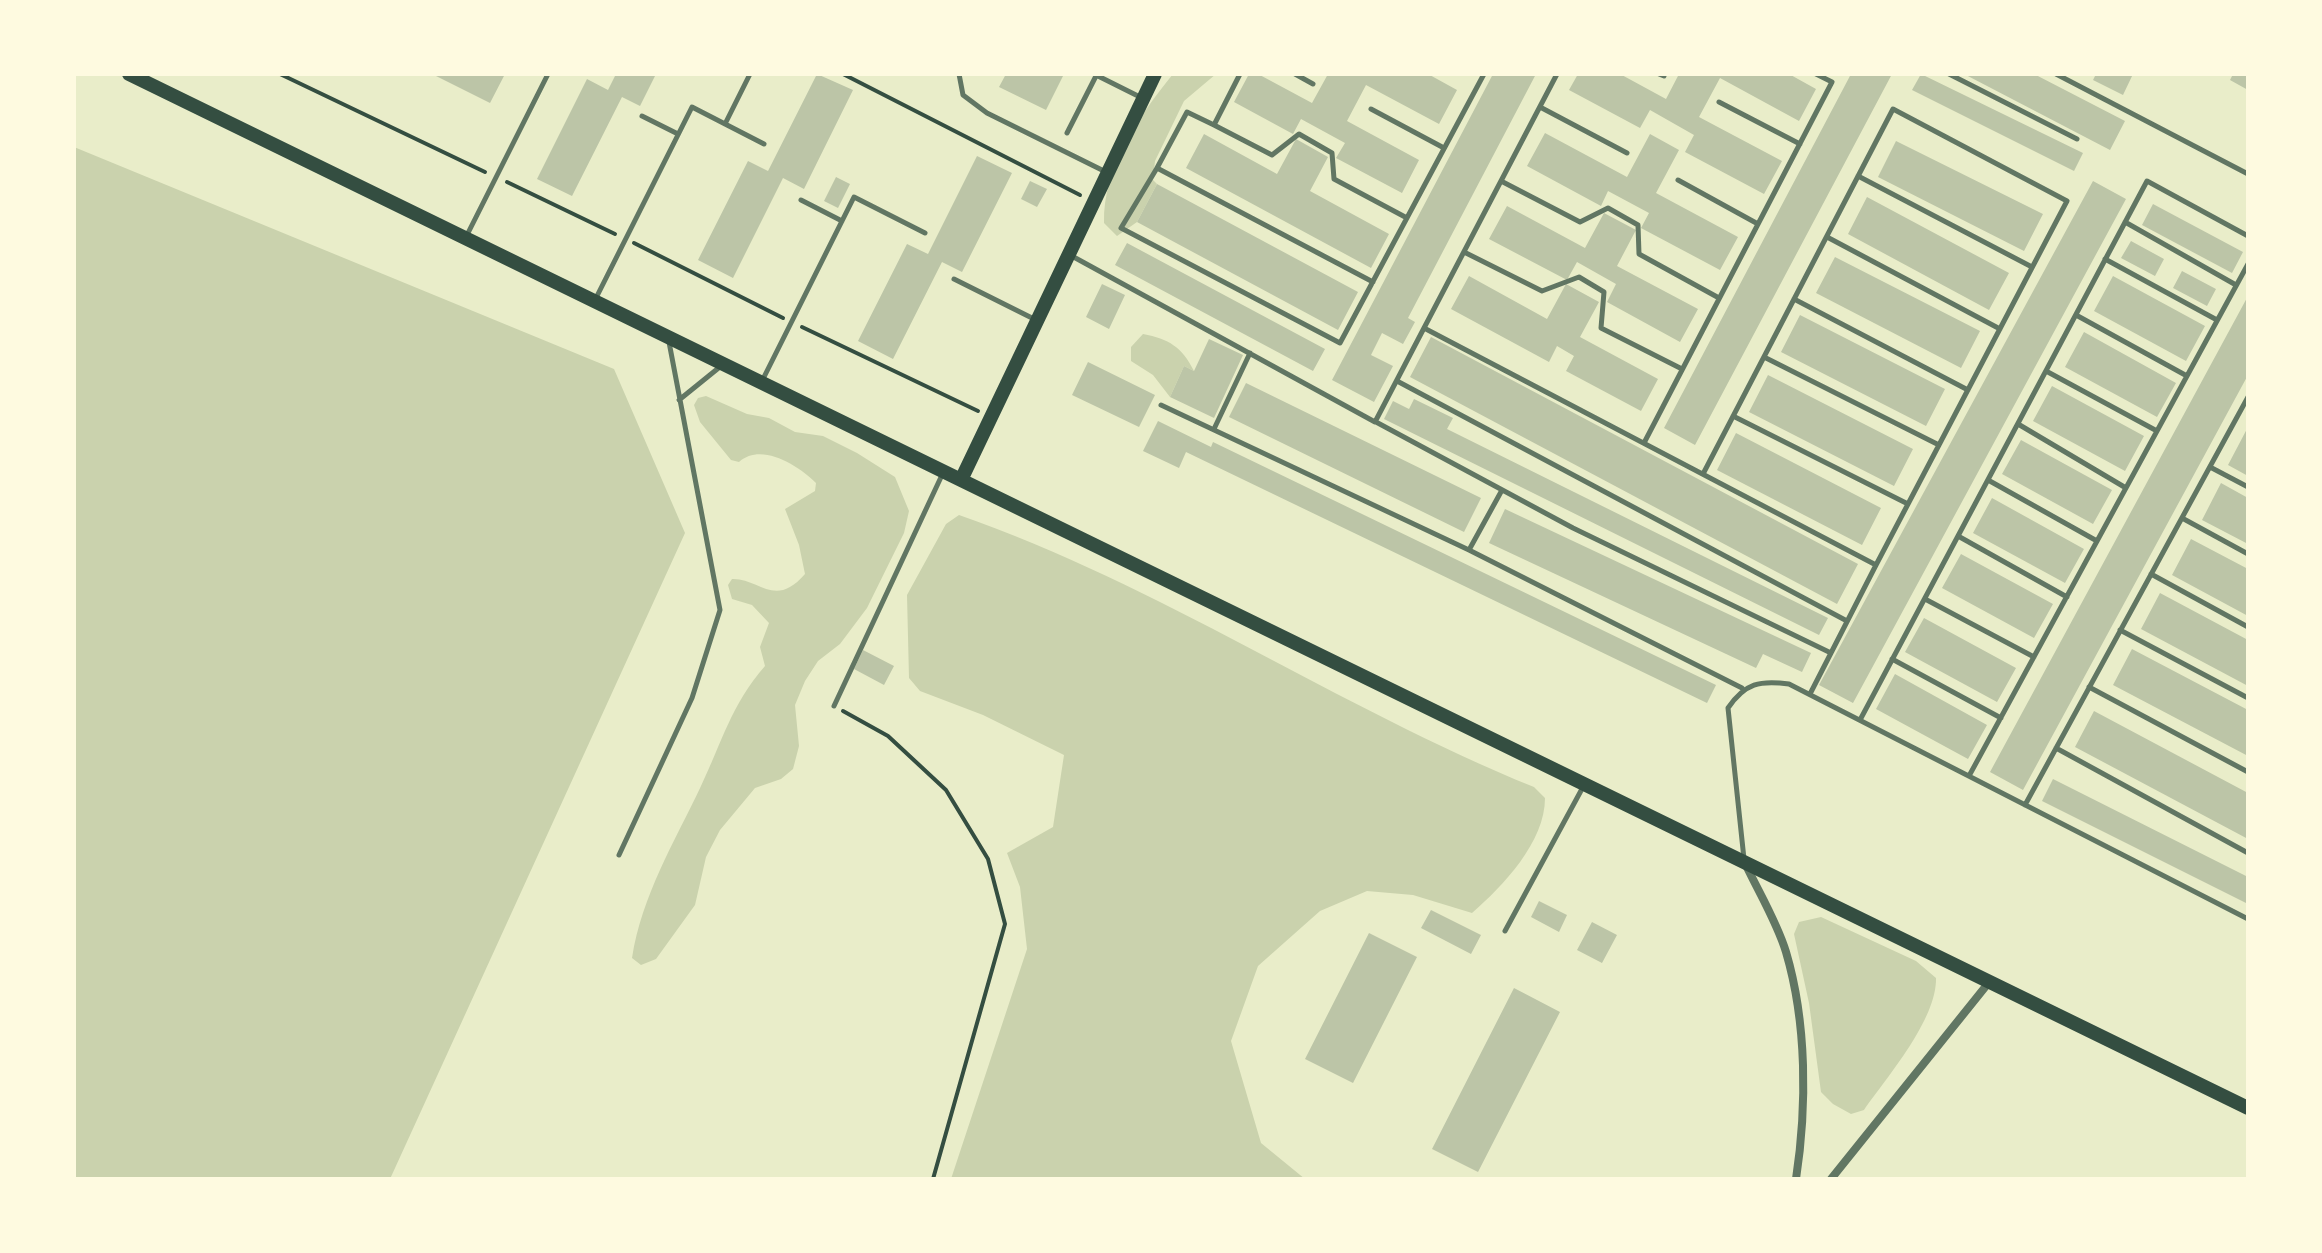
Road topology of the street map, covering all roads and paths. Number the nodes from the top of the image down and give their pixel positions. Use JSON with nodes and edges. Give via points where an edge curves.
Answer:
{"nodes":[{"id":1,"x":129,"y":74,"type":"edge"},
{"id":2,"x":548,"y":74,"type":"edge"},
{"id":3,"x":750,"y":74,"type":"edge"},
{"id":4,"x":843,"y":74,"type":"edge"},
{"id":5,"x":959,"y":74,"type":"edge"},
{"id":6,"x":1097,"y":74,"type":"edge"},
{"id":7,"x":1155,"y":74,"type":"edge"},
{"id":8,"x":1240,"y":74,"type":"edge"},
{"id":9,"x":1295,"y":74,"type":"edge"},
{"id":10,"x":1484,"y":74,"type":"edge"},
{"id":11,"x":1557,"y":74,"type":"edge"},
{"id":12,"x":1816,"y":74,"type":"edge"},
{"id":13,"x":1949,"y":74,"type":"edge"},
{"id":14,"x":2056,"y":74,"type":"edge"},
{"id":15,"x":1313,"y":84,"type":"dead end"},
{"id":16,"x":1143,"y":98,"type":"junction"},
{"id":17,"x":1719,"y":102,"type":"dead end"},
{"id":18,"x":1540,"y":107,"type":"junction"},
{"id":19,"x":1371,"y":109,"type":"dead end"},
{"id":20,"x":642,"y":116,"type":"dead end"},
{"id":21,"x":725,"y":124,"type":"junction"},
{"id":22,"x":1214,"y":125,"type":"junction"},
{"id":23,"x":1067,"y":133,"type":"dead end"},
{"id":24,"x":678,"y":134,"type":"junction"},
{"id":25,"x":2077,"y":139,"type":"dead end"},
{"id":26,"x":764,"y":144,"type":"dead end"},
{"id":27,"x":1800,"y":144,"type":"junction"},
{"id":28,"x":1444,"y":148,"type":"junction"},
{"id":29,"x":1627,"y":153,"type":"dead end"},
{"id":30,"x":1157,"y":168,"type":"junction"},
{"id":31,"x":1107,"y":173,"type":"junction"},
{"id":32,"x":2248,"y":174,"type":"edge"},
{"id":33,"x":1858,"y":176,"type":"junction"},
{"id":34,"x":1678,"y":180,"type":"dead end"},
{"id":35,"x":1501,"y":181,"type":"junction"},
{"id":36,"x":801,"y":200,"type":"dead end"},
{"id":37,"x":1093,"y":202,"type":"junction"},
{"id":38,"x":1407,"y":218,"type":"junction"},
{"id":39,"x":842,"y":221,"type":"junction"},
{"id":40,"x":2125,"y":222,"type":"junction"},
{"id":41,"x":1758,"y":224,"type":"junction"},
{"id":42,"x":925,"y":233,"type":"dead end"},
{"id":43,"x":2248,"y":236,"type":"edge"},
{"id":44,"x":1827,"y":237,"type":"junction"},
{"id":45,"x":465,"y":238,"type":"junction"},
{"id":46,"x":1464,"y":252,"type":"junction"},
{"id":47,"x":1068,"y":254,"type":"junction"},
{"id":48,"x":2105,"y":259,"type":"junction"},
{"id":49,"x":2248,"y":264,"type":"edge"},
{"id":50,"x":2032,"y":267,"type":"junction"},
{"id":51,"x":954,"y":279,"type":"dead end"},
{"id":52,"x":1373,"y":282,"type":"junction"},
{"id":53,"x":2236,"y":285,"type":"junction"},
{"id":54,"x":1719,"y":298,"type":"junction"},
{"id":55,"x":1794,"y":299,"type":"junction"},
{"id":56,"x":594,"y":301,"type":"junction"},
{"id":57,"x":2076,"y":315,"type":"junction"},
{"id":58,"x":2217,"y":320,"type":"junction"},
{"id":59,"x":1037,"y":321,"type":"junction"},
{"id":60,"x":1424,"y":328,"type":"junction"},
{"id":61,"x":2000,"y":329,"type":"junction"},
{"id":62,"x":668,"y":337,"type":"junction"},
{"id":63,"x":1250,"y":353,"type":"junction"},
{"id":64,"x":1764,"y":357,"type":"junction"},
{"id":65,"x":723,"y":364,"type":"junction"},
{"id":66,"x":1682,"y":369,"type":"junction"},
{"id":67,"x":2046,"y":371,"type":"junction"},
{"id":68,"x":2187,"y":376,"type":"junction"},
{"id":69,"x":1397,"y":381,"type":"junction"},
{"id":70,"x":761,"y":382,"type":"junction"},
{"id":71,"x":1968,"y":390,"type":"junction"},
{"id":72,"x":2248,"y":397,"type":"edge"},
{"id":73,"x":679,"y":401,"type":"junction"},
{"id":74,"x":1161,"y":405,"type":"dead end"},
{"id":75,"x":2245,"y":408,"type":"edge"},
{"id":76,"x":1733,"y":416,"type":"junction"},
{"id":77,"x":1375,"y":422,"type":"junction"},
{"id":78,"x":2018,"y":424,"type":"junction"},
{"id":79,"x":1214,"y":429,"type":"junction"},
{"id":80,"x":2157,"y":431,"type":"junction"},
{"id":81,"x":1644,"y":443,"type":"junction"},
{"id":82,"x":1939,"y":445,"type":"junction"},
{"id":83,"x":2210,"y":467,"type":"junction"},
{"id":84,"x":943,"y":471,"type":"junction"},
{"id":85,"x":1703,"y":474,"type":"junction"},
{"id":86,"x":961,"y":480,"type":"junction"},
{"id":87,"x":1988,"y":480,"type":"junction"},
{"id":88,"x":2248,"y":487,"type":"edge"},
{"id":89,"x":2126,"y":488,"type":"junction"},
{"id":90,"x":1502,"y":490,"type":"junction"},
{"id":91,"x":1908,"y":504,"type":"junction"},
{"id":92,"x":2182,"y":518,"type":"junction"},
{"id":93,"x":1958,"y":536,"type":"junction"},
{"id":94,"x":2097,"y":541,"type":"junction"},
{"id":95,"x":1469,"y":550,"type":"junction"},
{"id":96,"x":2248,"y":554,"type":"edge"},
{"id":97,"x":1876,"y":565,"type":"junction"},
{"id":98,"x":2151,"y":574,"type":"junction"},
{"id":99,"x":2067,"y":597,"type":"junction"},
{"id":100,"x":1925,"y":599,"type":"junction"},
{"id":101,"x":1847,"y":621,"type":"junction"},
{"id":102,"x":2248,"y":627,"type":"edge"},
{"id":103,"x":2120,"y":630,"type":"junction"},
{"id":104,"x":1831,"y":653,"type":"junction"},
{"id":105,"x":2034,"y":657,"type":"junction"},
{"id":106,"x":1892,"y":659,"type":"junction"},
{"id":107,"x":2089,"y":687,"type":"junction"},
{"id":108,"x":1742,"y":688,"type":"junction"},
{"id":109,"x":1810,"y":694,"type":"junction"},
{"id":110,"x":2248,"y":698,"type":"edge"},
{"id":111,"x":834,"y":706,"type":"joint"},
{"id":112,"x":2001,"y":718,"type":"junction"},
{"id":113,"x":1860,"y":720,"type":"junction"},
{"id":114,"x":2056,"y":748,"type":"junction"},
{"id":115,"x":2248,"y":772,"type":"edge"},
{"id":116,"x":1969,"y":776,"type":"junction"},
{"id":117,"x":1585,"y":783,"type":"junction"},
{"id":118,"x":2025,"y":805,"type":"junction"},
{"id":119,"x":2248,"y":853,"type":"edge"},
{"id":120,"x":619,"y":855,"type":"dead end"},
{"id":121,"x":1744,"y":860,"type":"junction"},
{"id":122,"x":2248,"y":919,"type":"edge"},
{"id":123,"x":1505,"y":931,"type":"dead end"},
{"id":124,"x":1991,"y":981,"type":"junction"},
{"id":125,"x":2248,"y":1108,"type":"edge"},
{"id":126,"x":933,"y":1179,"type":"edge"},
{"id":127,"x":1796,"y":1179,"type":"edge"},
{"id":128,"x":1831,"y":1179,"type":"edge"}],
"edges":[{"from":1,"to":45,"type":"main road"},
{"from":2,"to":45,"type":"lane"},
{"from":3,"to":21,"type":"lane"},
{"from":4,"to":37,"type":"path"},
{"from":5,"to":31,"type":"lane","via":[[963,95],[987,113]]},
{"from":6,"to":16,"type":"lane"},
{"from":6,"to":23,"type":"lane"},
{"from":7,"to":16,"type":"main road"},
{"from":8,"to":22,"type":"lane"},
{"from":9,"to":15,"type":"lane"},
{"from":10,"to":28,"type":"lane"},
{"from":11,"to":18,"type":"lane"},
{"from":12,"to":27,"type":"lane","via":[[1832,82]]},
{"from":13,"to":25,"type":"lane"},
{"from":14,"to":32,"type":"lane"},
{"from":16,"to":31,"type":"main road"},
{"from":17,"to":27,"type":"lane"},
{"from":18,"to":29,"type":"lane"},
{"from":18,"to":35,"type":"lane"},
{"from":19,"to":28,"type":"lane"},
{"from":20,"to":24,"type":"lane"},
{"from":21,"to":24,"type":"lane","via":[[692,107]]},
{"from":21,"to":26,"type":"lane"},
{"from":22,"to":30,"type":"lane","via":[[1187,112]]},
{"from":22,"to":38,"type":"lane","via":[[1272,155],[1299,134],[1332,153],[1334,179]]},
{"from":24,"to":56,"type":"lane"},
{"from":27,"to":41,"type":"lane"},
{"from":28,"to":38,"type":"lane"},
{"from":30,"to":52,"type":"lane"},
{"from":30,"to":52,"type":"lane","via":[[1121,228],[1340,343]]},
{"from":31,"to":37,"type":"main road"},
{"from":33,"to":44,"type":"lane"},
{"from":33,"to":50,"type":"lane"},
{"from":33,"to":50,"type":"lane","via":[[1893,109],[2067,201]]},
{"from":34,"to":41,"type":"lane"},
{"from":35,"to":46,"type":"lane"},
{"from":35,"to":54,"type":"lane","via":[[1580,222],[1608,208],[1638,225],[1639,254]]},
{"from":36,"to":39,"type":"lane"},
{"from":37,"to":47,"type":"main road"},
{"from":38,"to":52,"type":"lane"},
{"from":39,"to":42,"type":"lane","via":[[854,197]]},
{"from":39,"to":70,"type":"lane"},
{"from":40,"to":43,"type":"lane","via":[[2147,181]]},
{"from":40,"to":48,"type":"lane"},
{"from":40,"to":53,"type":"lane"},
{"from":41,"to":54,"type":"lane"},
{"from":44,"to":55,"type":"lane"},
{"from":44,"to":61,"type":"lane"},
{"from":45,"to":56,"type":"main road"},
{"from":46,"to":60,"type":"lane"},
{"from":46,"to":66,"type":"lane","via":[[1542,291],[1579,277],[1604,292],[1601,328]]},
{"from":47,"to":59,"type":"main road"},
{"from":47,"to":63,"type":"lane"},
{"from":48,"to":57,"type":"lane"},
{"from":48,"to":58,"type":"lane"},
{"from":49,"to":53,"type":"lane"},
{"from":50,"to":61,"type":"lane"},
{"from":51,"to":59,"type":"lane"},
{"from":53,"to":58,"type":"lane"},
{"from":54,"to":66,"type":"lane"},
{"from":55,"to":64,"type":"lane"},
{"from":55,"to":71,"type":"lane"},
{"from":56,"to":62,"type":"main road"},
{"from":57,"to":67,"type":"lane"},
{"from":57,"to":68,"type":"lane"},
{"from":58,"to":68,"type":"lane"},
{"from":59,"to":86,"type":"main road"},
{"from":60,"to":69,"type":"lane"},
{"from":60,"to":81,"type":"lane"},
{"from":61,"to":71,"type":"lane"},
{"from":62,"to":65,"type":"main road"},
{"from":62,"to":73,"type":"lane"},
{"from":63,"to":77,"type":"lane"},
{"from":63,"to":79,"type":"lane"},
{"from":64,"to":76,"type":"lane"},
{"from":64,"to":82,"type":"lane"},
{"from":65,"to":70,"type":"main road"},
{"from":65,"to":73,"type":"lane"},
{"from":66,"to":81,"type":"lane"},
{"from":67,"to":78,"type":"lane"},
{"from":67,"to":80,"type":"lane"},
{"from":68,"to":80,"type":"lane"},
{"from":69,"to":77,"type":"lane"},
{"from":69,"to":101,"type":"lane"},
{"from":70,"to":84,"type":"main road"},
{"from":71,"to":82,"type":"lane"},
{"from":72,"to":75,"type":"lane"},
{"from":73,"to":120,"type":"lane","via":[[720,610],[692,698]]},
{"from":74,"to":79,"type":"lane"},
{"from":75,"to":83,"type":"lane"},
{"from":76,"to":85,"type":"lane"},
{"from":76,"to":91,"type":"lane"},
{"from":77,"to":90,"type":"lane"},
{"from":78,"to":87,"type":"lane"},
{"from":78,"to":89,"type":"lane"},
{"from":79,"to":95,"type":"lane"},
{"from":80,"to":89,"type":"lane"},
{"from":81,"to":85,"type":"lane"},
{"from":82,"to":91,"type":"lane"},
{"from":83,"to":88,"type":"lane"},
{"from":83,"to":92,"type":"lane"},
{"from":84,"to":86,"type":"main road"},
{"from":84,"to":111,"type":"lane"},
{"from":85,"to":97,"type":"lane"},
{"from":86,"to":117,"type":"main road"},
{"from":87,"to":93,"type":"lane"},
{"from":87,"to":94,"type":"lane"},
{"from":89,"to":94,"type":"lane"},
{"from":90,"to":95,"type":"lane"},
{"from":90,"to":104,"type":"lane"},
{"from":91,"to":97,"type":"lane"},
{"from":92,"to":96,"type":"lane"},
{"from":92,"to":98,"type":"lane"},
{"from":93,"to":99,"type":"lane"},
{"from":93,"to":100,"type":"lane"},
{"from":94,"to":99,"type":"lane"},
{"from":95,"to":108,"type":"lane"},
{"from":97,"to":101,"type":"lane"},
{"from":98,"to":102,"type":"lane"},
{"from":98,"to":103,"type":"lane"},
{"from":99,"to":105,"type":"lane"},
{"from":100,"to":105,"type":"lane"},
{"from":100,"to":106,"type":"lane"},
{"from":101,"to":104,"type":"lane"},
{"from":103,"to":107,"type":"lane"},
{"from":103,"to":110,"type":"lane"},
{"from":104,"to":109,"type":"lane"},
{"from":105,"to":112,"type":"lane"},
{"from":106,"to":112,"type":"lane"},
{"from":106,"to":113,"type":"lane"},
{"from":107,"to":114,"type":"lane"},
{"from":107,"to":115,"type":"lane"},
{"from":108,"to":109,"type":"lane","via":[[1765,681]]},
{"from":108,"to":121,"type":"lane","via":[[1728,708]]},
{"from":109,"to":113,"type":"lane"},
{"from":111,"to":126,"type":"path","via":[[888,736],[946,790],[988,859],[1005,924]]},
{"from":112,"to":116,"type":"lane"},
{"from":113,"to":116,"type":"lane"},
{"from":114,"to":118,"type":"lane"},
{"from":114,"to":119,"type":"lane"},
{"from":116,"to":118,"type":"lane"},
{"from":117,"to":121,"type":"main road"},
{"from":117,"to":123,"type":"lane"},
{"from":118,"to":122,"type":"lane"},
{"from":121,"to":124,"type":"main road"},
{"from":121,"to":127,"type":"street","via":[[1786,952],[1800,1035],[1803,1135]]},
{"from":124,"to":125,"type":"main road"},
{"from":124,"to":128,"type":"street"}]}
